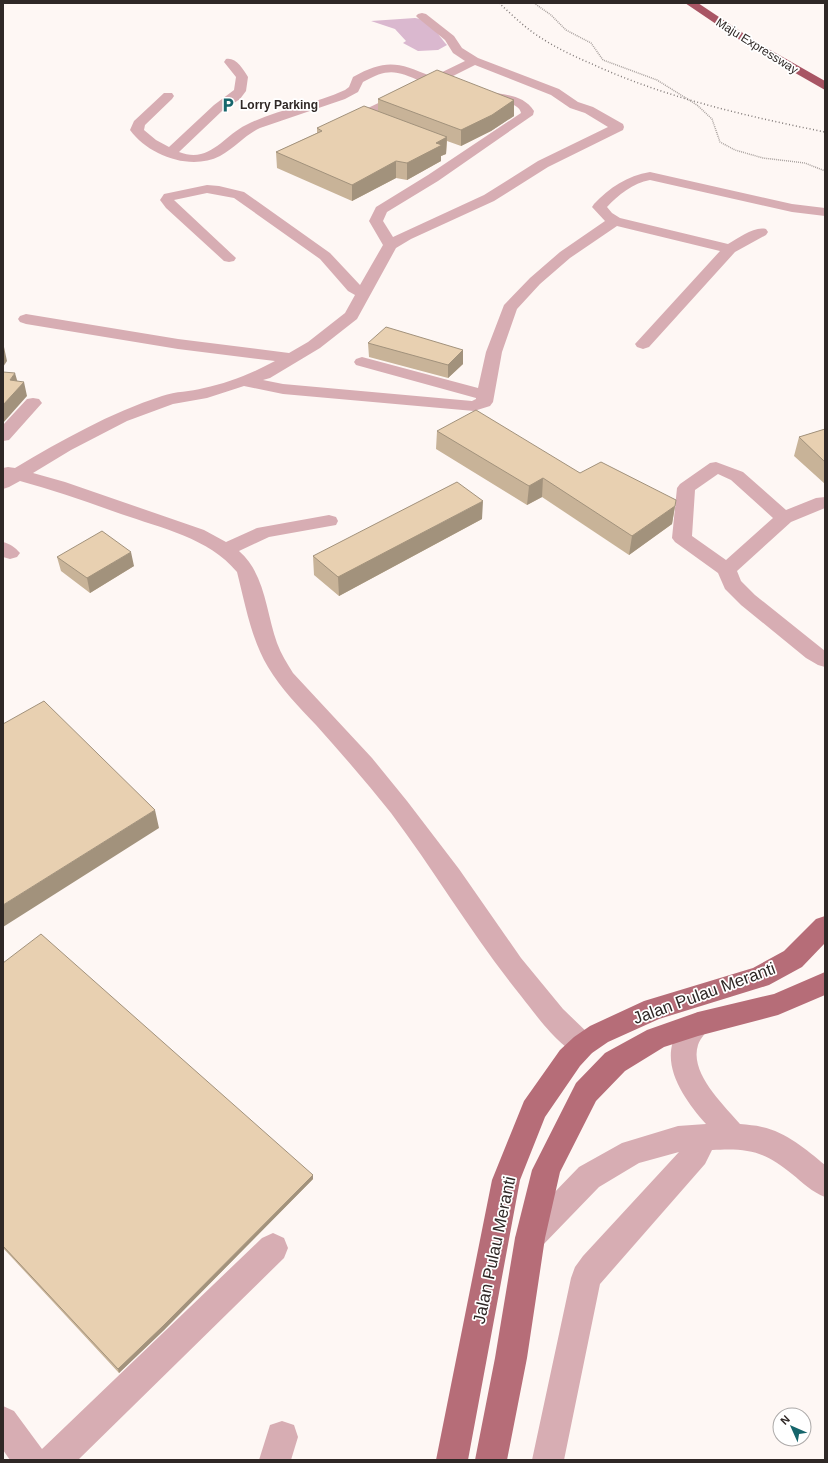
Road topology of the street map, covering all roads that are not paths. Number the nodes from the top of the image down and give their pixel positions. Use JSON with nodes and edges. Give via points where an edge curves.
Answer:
{"nodes":[{"id":1,"x":691,"y":3,"type":"edge"},
{"id":2,"x":422,"y":16,"type":"dead end"},
{"id":3,"x":474,"y":61,"type":"junction"},
{"id":4,"x":230,"y":62,"type":"dead end"},
{"id":5,"x":438,"y":79,"type":"junction"},
{"id":6,"x":456,"y":82,"type":"edge"},
{"id":7,"x":825,"y":86,"type":"edge"},
{"id":8,"x":476,"y":91,"type":"edge"},
{"id":9,"x":168,"y":96,"type":"dead end"},
{"id":10,"x":363,"y":116,"type":"junction"},
{"id":11,"x":378,"y":122,"type":"edge"},
{"id":12,"x":336,"y":129,"type":"edge"},
{"id":13,"x":452,"y":150,"type":"dead end"},
{"id":14,"x":171,"y":152,"type":"junction"},
{"id":15,"x":467,"y":155,"type":"junction"},
{"id":16,"x":825,"y":212,"type":"edge"},
{"id":17,"x":615,"y":221,"type":"junction"},
{"id":18,"x":761,"y":232,"type":"dead end"},
{"id":19,"x":390,"y":245,"type":"junction"},
{"id":20,"x":730,"y":249,"type":"junction"},
{"id":21,"x":228,"y":258,"type":"dead end"},
{"id":22,"x":364,"y":293,"type":"junction"},
{"id":23,"x":26,"y":320,"type":"dead end"},
{"id":24,"x":643,"y":344,"type":"dead end"},
{"id":25,"x":291,"y":358,"type":"junction"},
{"id":26,"x":362,"y":362,"type":"dead end"},
{"id":27,"x":241,"y":381,"type":"junction"},
{"id":28,"x":485,"y":395,"type":"junction"},
{"id":29,"x":33,"y":403,"type":"dead end"},
{"id":30,"x":3,"y":436,"type":"edge"},
{"id":31,"x":8,"y":476,"type":"edge"},
{"id":32,"x":823,"y":502,"type":"dead end"},
{"id":33,"x":784,"y":518,"type":"junction"},
{"id":34,"x":329,"y":521,"type":"dead end"},
{"id":35,"x":225,"y":550,"type":"junction"},
{"id":36,"x":727,"y":570,"type":"junction"},
{"id":37,"x":825,"y":660,"type":"edge"},
{"id":38,"x":825,"y":926,"type":"edge"},
{"id":39,"x":825,"y":983,"type":"edge"},
{"id":40,"x":698,"y":1024,"type":"junction"},
{"id":41,"x":583,"y":1045,"type":"junction"},
{"id":42,"x":733,"y":1136,"type":"junction"},
{"id":43,"x":700,"y":1138,"type":"junction"},
{"id":44,"x":825,"y":1183,"type":"edge"},
{"id":45,"x":530,"y":1238,"type":"junction"},
{"id":46,"x":273,"y":1248,"type":"dead end"},
{"id":47,"x":3,"y":1422,"type":"edge"},
{"id":48,"x":30,"y":1460,"type":"edge"},
{"id":49,"x":54,"y":1460,"type":"edge"},
{"id":50,"x":452,"y":1460,"type":"edge"},
{"id":51,"x":490,"y":1460,"type":"edge"},
{"id":52,"x":548,"y":1460,"type":"edge"}],
"edges":[{"from":1,"to":7,"type":"highway","name":"Maju Expressway","via":[[754,45]]},
{"from":2,"to":3,"type":"street","via":[[450,38],[457,50]]},
{"from":3,"to":5,"type":"street"},
{"from":3,"to":19,"type":"street","via":[[555,92],[574,105],[589,110],[618,127],[543,164],[489,198]]},
{"from":4,"to":14,"type":"street","via":[[242,77],[240,91]]},
{"from":5,"to":6,"type":"street"},
{"from":5,"to":10,"type":"street"},
{"from":5,"to":14,"type":"street","via":[[401,68],[379,69],[357,80],[350,92],[247,129],[218,153],[205,158],[182,158]]},
{"from":8,"to":15,"type":"street","via":[[494,97],[509,98],[524,104],[528,111],[527,115]]},
{"from":9,"to":14,"type":"street","via":[[139,124],[137,130],[141,136]]},
{"from":10,"to":11,"type":"street"},
{"from":10,"to":12,"type":"street"},
{"from":13,"to":15,"type":"street"},
{"from":15,"to":19,"type":"street","via":[[381,210],[376,221]]},
{"from":16,"to":17,"type":"street","via":[[792,208],[650,176],[640,177],[606,198],[599,207]]},
{"from":17,"to":20,"type":"street"},
{"from":17,"to":28,"type":"street","via":[[565,255],[535,281],[510,308],[494,352]]},
{"from":18,"to":20,"type":"street"},
{"from":19,"to":22,"type":"street"},
{"from":20,"to":24,"type":"street"},
{"from":21,"to":22,"type":"street","via":[[171,205],[167,200],[169,197],[207,189],[239,195],[325,256],[353,288]]},
{"from":22,"to":25,"type":"street","via":[[351,316],[314,345]]},
{"from":23,"to":25,"type":"street","via":[[178,344]]},
{"from":25,"to":27,"type":"street","via":[[264,374]]},
{"from":26,"to":28,"type":"street"},
{"from":27,"to":28,"type":"street","via":[[283,389],[474,406],[484,402]]},
{"from":27,"to":31,"type":"street","via":[[170,400],[121,417]]},
{"from":29,"to":30,"type":"street"},
{"from":31,"to":35,"type":"street","via":[[59,486],[197,534]]},
{"from":32,"to":33,"type":"street"},
{"from":33,"to":36,"type":"street"},
{"from":33,"to":36,"type":"street","via":[[737,476],[716,467],[686,488],[682,538]]},
{"from":34,"to":35,"type":"street","via":[[264,532]]},
{"from":35,"to":41,"type":"street","via":[[246,571],[267,643],[286,678],[364,764],[399,807],[512,966],[554,1017]]},
{"from":36,"to":37,"type":"street","via":[[732,584],[748,600]]},
{"from":38,"to":41,"type":"main road","name":"Jalan Pulau Meranti","via":[[793,959],[760,977],[653,1009],[599,1034]]},
{"from":39,"to":40,"type":"main road","name":"Jalan Pulau Meranti","via":[[778,1004]]},
{"from":40,"to":42,"type":"street","via":[[685,1042],[684,1067],[699,1096]]},
{"from":40,"to":45,"type":"main road","name":"Jalan Pulau Meranti","via":[[656,1038],[615,1062],[586,1092],[546,1170]]},
{"from":41,"to":50,"type":"main road","name":"Jalan Pulau Meranti","via":[[570,1058],[534,1110],[506,1180]]},
{"from":42,"to":43,"type":"street"},
{"from":42,"to":44,"type":"street","via":[[763,1140],[788,1153]]},
{"from":43,"to":45,"type":"street","via":[[678,1139],[632,1152],[589,1177]]},
{"from":43,"to":52,"type":"street","via":[[695,1156],[586,1278]]},
{"from":45,"to":51,"type":"main road","name":"Jalan Pulau Meranti","via":[[511,1358]]},
{"from":46,"to":49,"type":"street"},
{"from":47,"to":48,"type":"street"}]}
